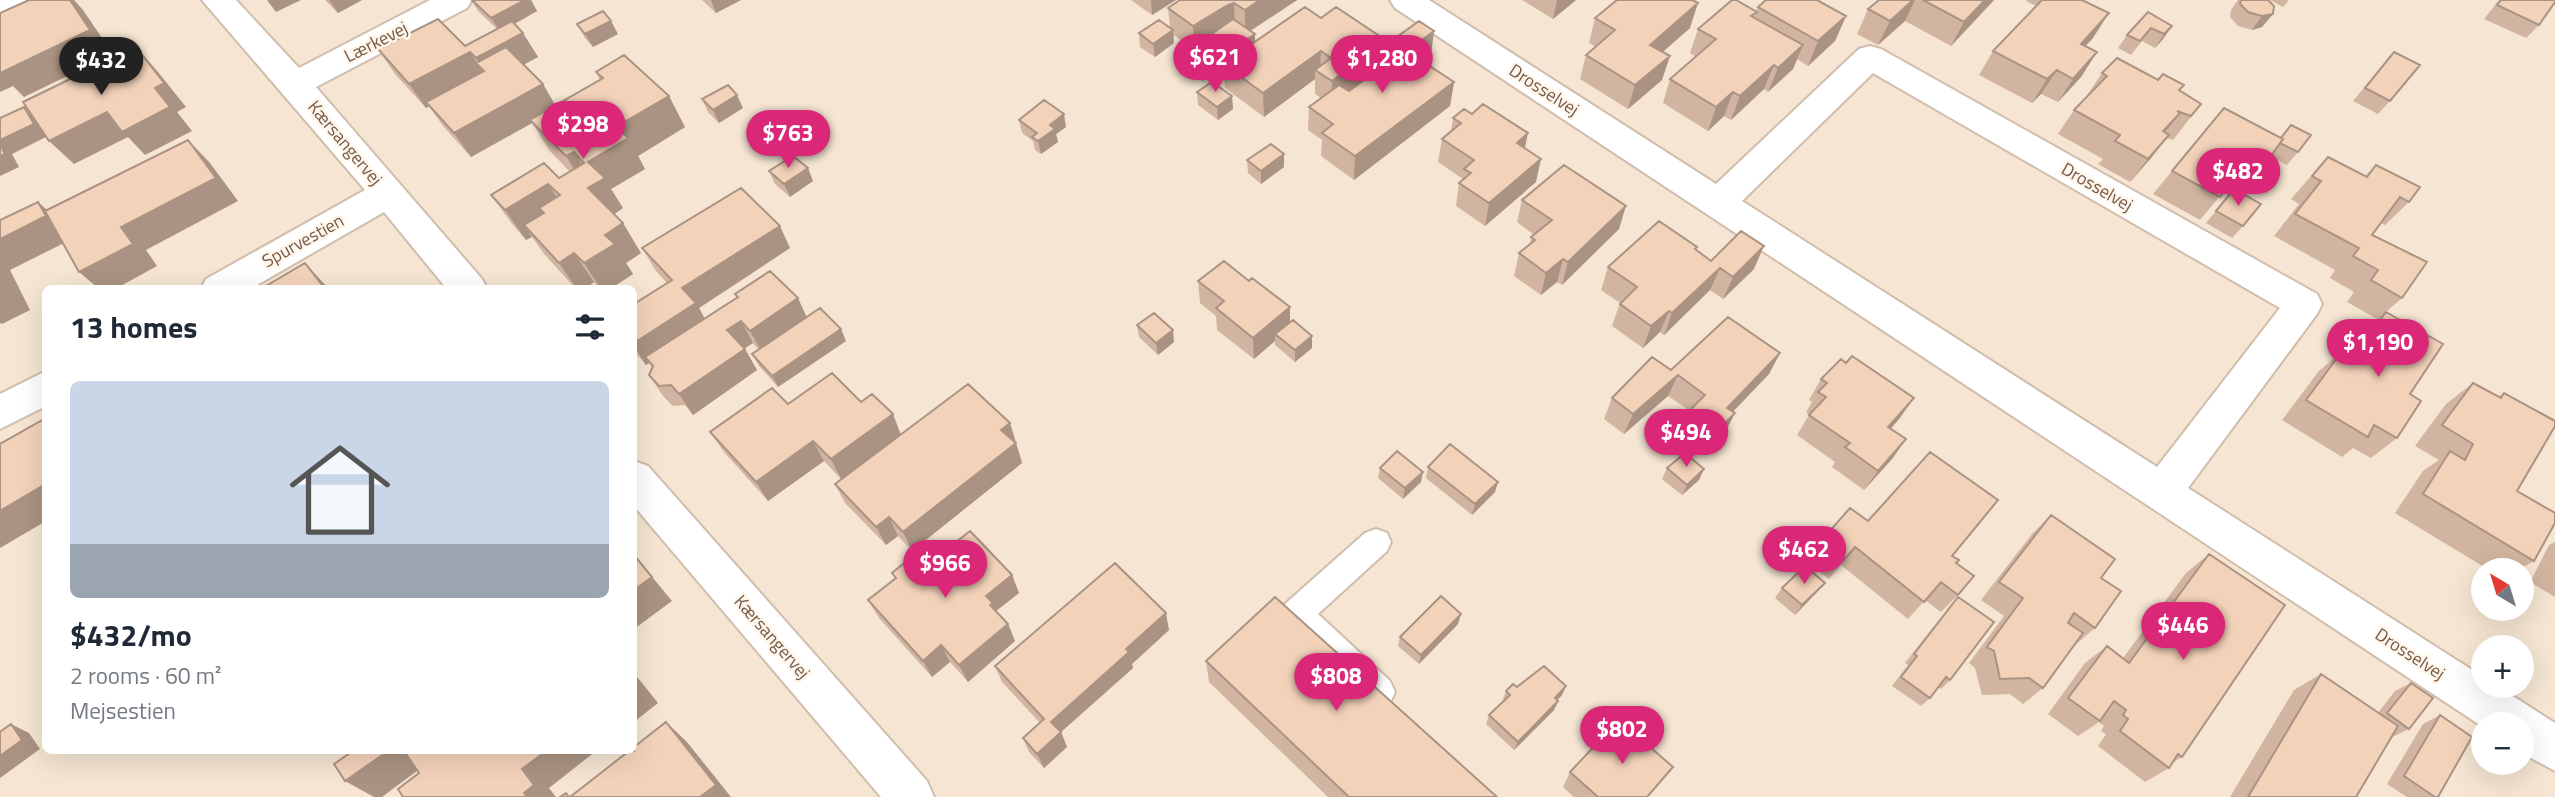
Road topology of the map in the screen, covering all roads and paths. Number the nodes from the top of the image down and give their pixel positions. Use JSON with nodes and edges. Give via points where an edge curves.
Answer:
{"nodes":[{"id":1,"x":24,"y":0,"type":"edge"},
{"id":2,"x":218,"y":0,"type":"edge"},
{"id":3,"x":456,"y":0,"type":"edge"},
{"id":4,"x":1406,"y":0,"type":"edge"},
{"id":5,"x":0,"y":11,"type":"edge"},
{"id":6,"x":295,"y":84,"type":"junction"},
{"id":7,"x":387,"y":194,"type":"junction"},
{"id":8,"x":1718,"y":203,"type":"junction"},
{"id":9,"x":226,"y":285,"type":"edge"},
{"id":10,"x":466,"y":285,"type":"edge"},
{"id":11,"x":42,"y":389,"type":"edge"},
{"id":12,"x":0,"y":413,"type":"edge"},
{"id":13,"x":637,"y":481,"type":"edge"},
{"id":14,"x":2162,"y":491,"type":"junction"},
{"id":15,"x":1376,"y":542,"type":"dead end"},
{"id":16,"x":2499,"y":712,"type":"edge"},
{"id":17,"x":1404,"y":715,"type":"edge"},
{"id":18,"x":2534,"y":735,"type":"edge"},
{"id":19,"x":2555,"y":749,"type":"edge"},
{"id":20,"x":911,"y":797,"type":"edge"}],
"edges":[{"from":1,"to":5,"type":"street"},
{"from":2,"to":6,"type":"street","name":"Kærsangervej"},
{"from":3,"to":6,"type":"street","name":"Lærkevej"},
{"from":4,"to":8,"type":"street","name":"Drosselvej"},
{"from":6,"to":7,"type":"street","name":"Kærsangervej"},
{"from":7,"to":9,"type":"street","name":"Spurvestien"},
{"from":7,"to":10,"type":"street","name":"Kærsangervej"},
{"from":8,"to":14,"type":"street","name":"Drosselvej"},
{"from":8,"to":14,"type":"street","name":"Drosselvej","via":[[1870,57],[2304,304]]},
{"from":11,"to":12,"type":"street"},
{"from":13,"to":20,"type":"street","name":"Kærsangervej"},
{"from":14,"to":16,"type":"street","name":"Drosselvej"},
{"from":15,"to":17,"type":"lane","via":[[1296,614]]},
{"from":18,"to":19,"type":"street","name":"Drosselvej"}]}
